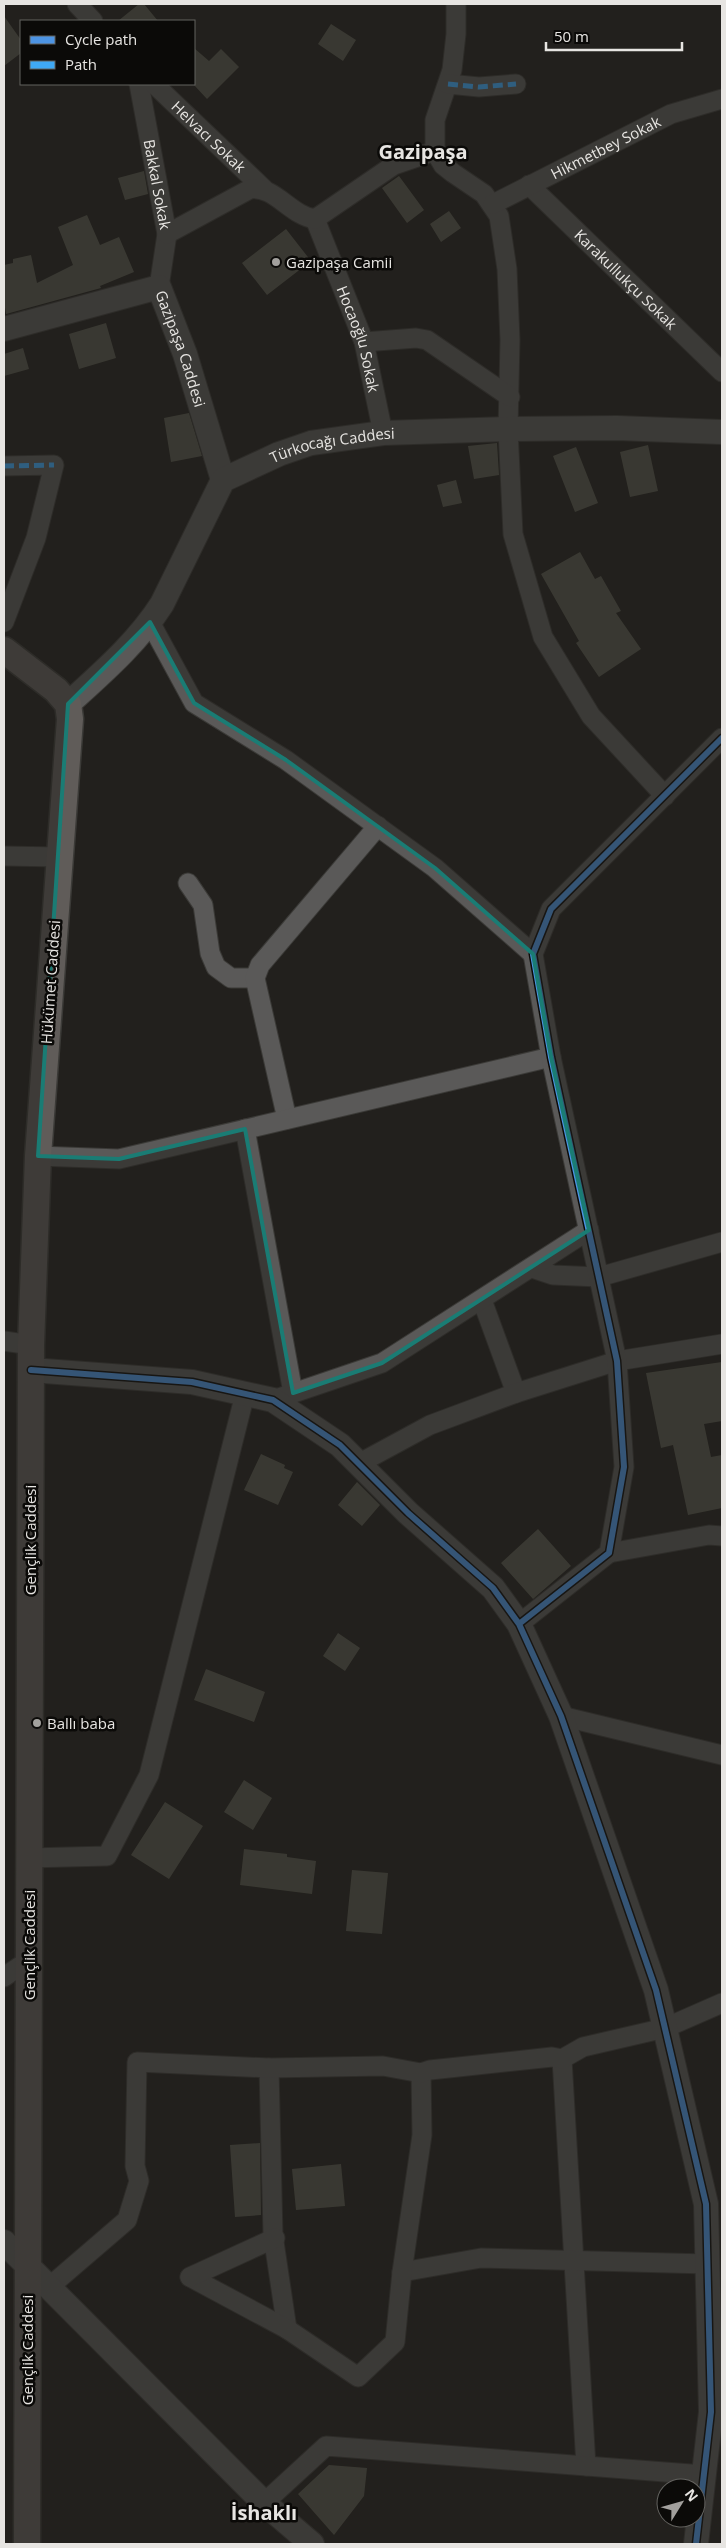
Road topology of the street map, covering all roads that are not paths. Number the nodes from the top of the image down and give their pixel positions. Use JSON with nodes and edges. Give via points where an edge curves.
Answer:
{"nodes":[{"id":1,"x":77,"y":4,"type":"edge"},
{"id":2,"x":456,"y":4,"type":"edge"},
{"id":3,"x":92,"y":20,"type":"edge"},
{"id":4,"x":448,"y":84,"type":"junction"},
{"id":5,"x":516,"y":84,"type":"dead end"},
{"id":6,"x":138,"y":85,"type":"edge"},
{"id":7,"x":155,"y":85,"type":"edge"},
{"id":8,"x":722,"y":99,"type":"edge"},
{"id":9,"x":435,"y":151,"type":"junction"},
{"id":10,"x":529,"y":185,"type":"junction"},
{"id":11,"x":264,"y":189,"type":"junction"},
{"id":12,"x":493,"y":204,"type":"junction"},
{"id":13,"x":315,"y":219,"type":"junction"},
{"id":14,"x":167,"y":234,"type":"junction"},
{"id":15,"x":159,"y":286,"type":"junction"},
{"id":16,"x":4,"y":329,"type":"edge"},
{"id":17,"x":364,"y":342,"type":"junction"},
{"id":18,"x":722,"y":372,"type":"edge"},
{"id":19,"x":510,"y":397,"type":"junction"},
{"id":20,"x":508,"y":429,"type":"junction"},
{"id":21,"x":722,"y":432,"type":"edge"},
{"id":22,"x":383,"y":433,"type":"junction"},
{"id":23,"x":4,"y":466,"type":"edge"},
{"id":24,"x":223,"y":480,"type":"junction"},
{"id":25,"x":4,"y":622,"type":"edge"},
{"id":26,"x":150,"y":622,"type":"junction"},
{"id":27,"x":4,"y":650,"type":"edge"},
{"id":28,"x":68,"y":704,"type":"junction"},
{"id":29,"x":722,"y":738,"type":"edge"},
{"id":30,"x":665,"y":796,"type":"junction"},
{"id":31,"x":378,"y":826,"type":"junction"},
{"id":32,"x":4,"y":856,"type":"edge"},
{"id":33,"x":60,"y":858,"type":"junction"},
{"id":34,"x":188,"y":883,"type":"dead end"},
{"id":35,"x":533,"y":954,"type":"junction"},
{"id":36,"x":255,"y":978,"type":"junction"},
{"id":37,"x":551,"y":1056,"type":"junction"},
{"id":38,"x":287,"y":1119,"type":"junction"},
{"id":39,"x":245,"y":1129,"type":"junction"},
{"id":40,"x":38,"y":1156,"type":"junction"},
{"id":41,"x":589,"y":1230,"type":"junction"},
{"id":42,"x":722,"y":1242,"type":"edge"},
{"id":43,"x":532,"y":1268,"type":"junction"},
{"id":44,"x":599,"y":1277,"type":"junction"},
{"id":45,"x":482,"y":1300,"type":"junction"},
{"id":46,"x":4,"y":1342,"type":"edge"},
{"id":47,"x":722,"y":1344,"type":"edge"},
{"id":48,"x":31,"y":1357,"type":"junction"},
{"id":49,"x":617,"y":1361,"type":"junction"},
{"id":50,"x":516,"y":1393,"type":"junction"},
{"id":51,"x":245,"y":1394,"type":"junction"},
{"id":52,"x":283,"y":1397,"type":"junction"},
{"id":53,"x":358,"y":1464,"type":"junction"},
{"id":54,"x":722,"y":1536,"type":"edge"},
{"id":55,"x":609,"y":1553,"type":"junction"},
{"id":56,"x":519,"y":1624,"type":"junction"},
{"id":57,"x":561,"y":1716,"type":"junction"},
{"id":58,"x":722,"y":1754,"type":"edge"},
{"id":59,"x":29,"y":1858,"type":"junction"},
{"id":60,"x":29,"y":1960,"type":"junction"},
{"id":61,"x":4,"y":1977,"type":"edge"},
{"id":62,"x":722,"y":2003,"type":"edge"},
{"id":63,"x":665,"y":2028,"type":"junction"},
{"id":64,"x":562,"y":2059,"type":"junction"},
{"id":65,"x":269,"y":2068,"type":"junction"},
{"id":66,"x":421,"y":2073,"type":"junction"},
{"id":67,"x":714,"y":2206,"type":"edge"},
{"id":68,"x":275,"y":2238,"type":"junction"},
{"id":69,"x":4,"y":2242,"type":"edge"},
{"id":70,"x":573,"y":2260,"type":"junction"},
{"id":71,"x":707,"y":2264,"type":"junction"},
{"id":72,"x":28,"y":2267,"type":"junction"},
{"id":73,"x":402,"y":2272,"type":"junction"},
{"id":74,"x":48,"y":2288,"type":"junction"},
{"id":75,"x":287,"y":2329,"type":"junction"},
{"id":76,"x":586,"y":2466,"type":"junction"},
{"id":77,"x":704,"y":2475,"type":"junction"},
{"id":78,"x":264,"y":2503,"type":"junction"},
{"id":79,"x":27,"y":2544,"type":"edge"},
{"id":80,"x":312,"y":2544,"type":"edge"},
{"id":81,"x":696,"y":2544,"type":"edge"}],
"edges":[{"from":1,"to":3,"type":"street"},
{"from":2,"to":4,"type":"street","via":[[456,34]]},
{"from":4,"to":5,"type":"street","via":[[479,87]]},
{"from":4,"to":9,"type":"street","via":[[435,120]]},
{"from":6,"to":14,"type":"street","name":"Bakkal Sokak"},
{"from":7,"to":11,"type":"street","name":"Helvacı Sokak"},
{"from":8,"to":10,"type":"street","name":"Hikmetbey Sokak","via":[[671,114]]},
{"from":9,"to":12,"type":"street","via":[[444,165]]},
{"from":9,"to":13,"type":"street","via":[[394,165]]},
{"from":10,"to":12,"type":"street","name":"Hikmetbey Sokak"},
{"from":10,"to":18,"type":"street","name":"Karakullukçu Sokak"},
{"from":11,"to":13,"type":"street","name":"Helvacı Sokak","via":[[297,214]]},
{"from":11,"to":14,"type":"street","via":[[250,189]]},
{"from":12,"to":19,"type":"street","via":[[500,216],[507,269]]},
{"from":13,"to":17,"type":"street","name":"Hocaoğlu Sokak"},
{"from":14,"to":15,"type":"street","name":"Bakkal Sokak"},
{"from":15,"to":16,"type":"street","name":"Gazipaşa Caddesi"},
{"from":15,"to":24,"type":"street","name":"Gazipaşa Caddesi","via":[[185,354]]},
{"from":17,"to":19,"type":"street","via":[[427,340]]},
{"from":17,"to":22,"type":"street","name":"Hocaoğlu Sokak"},
{"from":19,"to":20,"type":"street"},
{"from":20,"to":21,"type":"street","name":"Türkocağı Caddesi","via":[[617,428]]},
{"from":20,"to":22,"type":"street","name":"Türkocağı Caddesi"},
{"from":20,"to":30,"type":"street","via":[[512,534],[543,638],[591,716]]},
{"from":22,"to":24,"type":"street","name":"Türkocağı Caddesi","via":[[311,443],[278,454]]},
{"from":23,"to":25,"type":"street","via":[[54,465],[36,538]]},
{"from":24,"to":26,"type":"street"},
{"from":26,"to":28,"type":"street"},
{"from":26,"to":31,"type":"street","via":[[194,703],[286,760]]},
{"from":27,"to":28,"type":"main road","via":[[56,690]]},
{"from":28,"to":33,"type":"main road","name":"Hükümet Caddesi","via":[[70,719]]},
{"from":29,"to":30,"type":"street"},
{"from":30,"to":35,"type":"street","via":[[551,909]]},
{"from":31,"to":35,"type":"street","via":[[435,868]]},
{"from":31,"to":36,"type":"street","via":[[260,965]]},
{"from":32,"to":33,"type":"street"},
{"from":33,"to":40,"type":"main road","name":"Hükümet Caddesi"},
{"from":34,"to":36,"type":"street","via":[[203,905],[210,953],[216,968],[231,978]]},
{"from":35,"to":37,"type":"street"},
{"from":36,"to":38,"type":"street"},
{"from":37,"to":38,"type":"street"},
{"from":37,"to":41,"type":"street"},
{"from":38,"to":39,"type":"street"},
{"from":39,"to":40,"type":"street","via":[[120,1159]]},
{"from":39,"to":52,"type":"street"},
{"from":40,"to":48,"type":"main road","name":"Hükümet Caddesi"},
{"from":41,"to":43,"type":"street"},
{"from":41,"to":44,"type":"street"},
{"from":42,"to":44,"type":"street"},
{"from":43,"to":44,"type":"street","via":[[553,1275]]},
{"from":43,"to":45,"type":"street"},
{"from":44,"to":49,"type":"street"},
{"from":45,"to":50,"type":"street"},
{"from":45,"to":52,"type":"street","via":[[382,1363]]},
{"from":46,"to":48,"type":"street"},
{"from":47,"to":49,"type":"street"},
{"from":48,"to":51,"type":"street","via":[[192,1382]]},
{"from":48,"to":59,"type":"main road","name":"Gençlik Caddesi"},
{"from":49,"to":50,"type":"street"},
{"from":49,"to":55,"type":"street","via":[[624,1467]]},
{"from":50,"to":53,"type":"street","via":[[430,1425]]},
{"from":51,"to":52,"type":"street"},
{"from":51,"to":59,"type":"street","via":[[148,1775],[107,1856]]},
{"from":52,"to":53,"type":"street"},
{"from":53,"to":56,"type":"street","via":[[493,1588]]},
{"from":54,"to":55,"type":"street","via":[[709,1535]]},
{"from":55,"to":56,"type":"street"},
{"from":56,"to":57,"type":"street"},
{"from":57,"to":58,"type":"street"},
{"from":57,"to":63,"type":"street","via":[[656,1990]]},
{"from":59,"to":60,"type":"main road","name":"Gençlik Caddesi"},
{"from":60,"to":61,"type":"street"},
{"from":60,"to":72,"type":"main road","name":"Gençlik Caddesi"},
{"from":62,"to":63,"type":"street"},
{"from":63,"to":64,"type":"street","via":[[583,2047]]},
{"from":63,"to":67,"type":"street"},
{"from":64,"to":66,"type":"street","via":[[552,2057]]},
{"from":64,"to":70,"type":"street"},
{"from":65,"to":66,"type":"street","via":[[383,2066]]},
{"from":65,"to":68,"type":"street"},
{"from":65,"to":74,"type":"street","via":[[137,2062],[135,2166],[139,2181],[127,2220]]},
{"from":66,"to":73,"type":"street","via":[[422,2135]]},
{"from":67,"to":71,"type":"street"},
{"from":68,"to":75,"type":"street"},
{"from":68,"to":75,"type":"street","via":[[190,2277]]},
{"from":69,"to":72,"type":"street"},
{"from":70,"to":71,"type":"street"},
{"from":70,"to":73,"type":"street","via":[[481,2258]]},
{"from":70,"to":76,"type":"street"},
{"from":71,"to":77,"type":"street","via":[[711,2412]]},
{"from":72,"to":74,"type":"street"},
{"from":72,"to":79,"type":"main road","name":"Gençlik Caddesi"},
{"from":73,"to":75,"type":"street","via":[[395,2342],[358,2377]]},
{"from":74,"to":78,"type":"street"},
{"from":76,"to":77,"type":"street"},
{"from":76,"to":78,"type":"street","via":[[326,2446]]},
{"from":77,"to":81,"type":"street"},
{"from":78,"to":80,"type":"street"}]}
